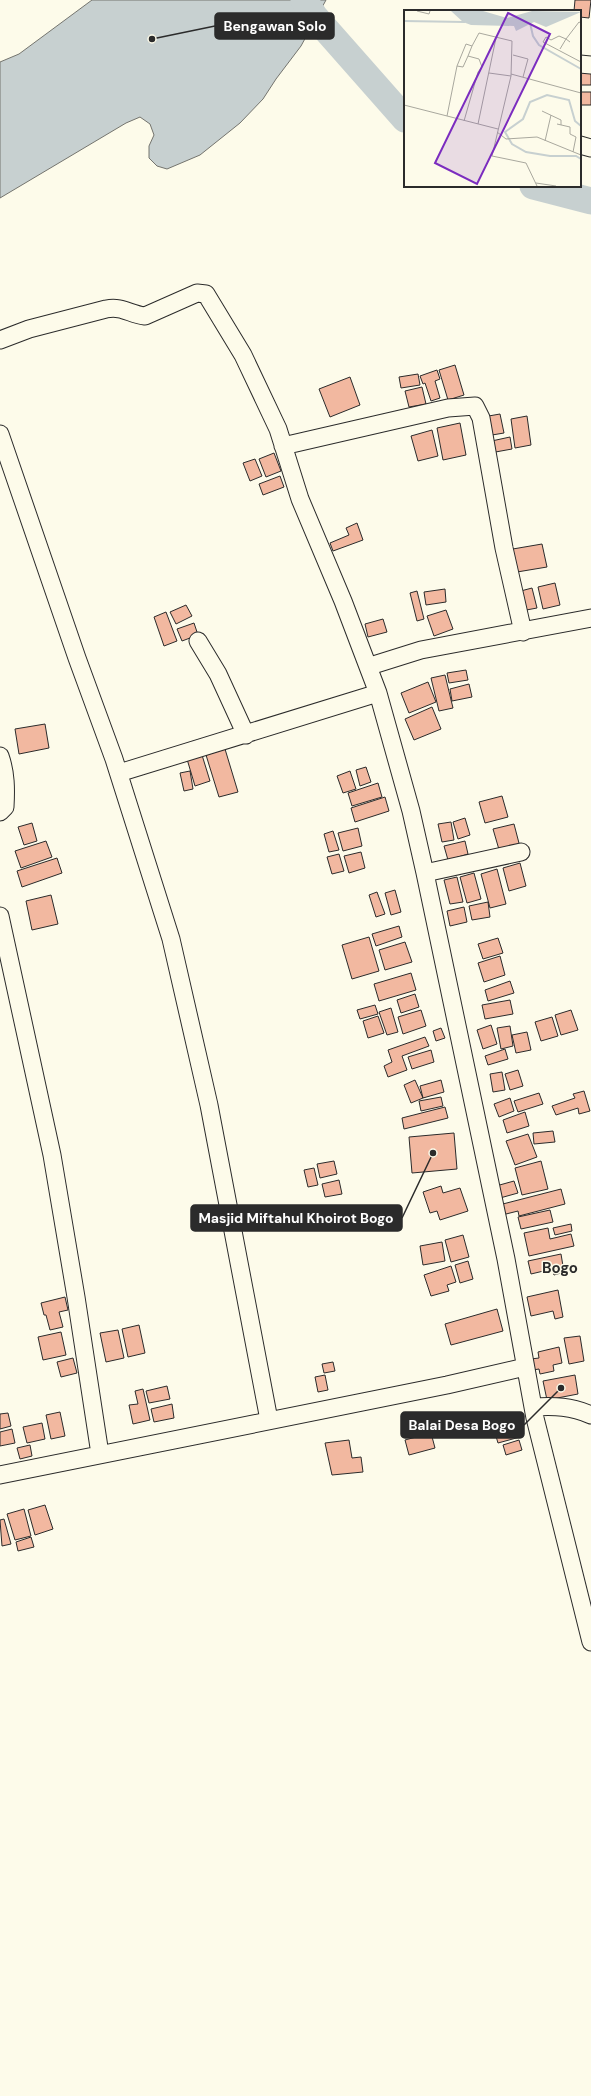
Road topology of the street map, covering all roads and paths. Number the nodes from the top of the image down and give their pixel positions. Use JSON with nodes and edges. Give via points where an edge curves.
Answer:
{"nodes":[{"id":1,"x":581,"y":64,"type":"edge"},
{"id":2,"x":591,"y":65,"type":"edge"},
{"id":3,"x":581,"y":145,"type":"edge"},
{"id":4,"x":591,"y":148,"type":"edge"},
{"id":5,"x":4,"y":341,"type":"edge"},
{"id":6,"x":0,"y":434,"type":"edge"},
{"id":7,"x":283,"y":446,"type":"junction"},
{"id":8,"x":591,"y":618,"type":"edge"},
{"id":9,"x":523,"y":632,"type":"junction"},
{"id":10,"x":198,"y":641,"type":"dead end"},
{"id":11,"x":370,"y":666,"type":"junction"},
{"id":12,"x":378,"y":693,"type":"junction"},
{"id":13,"x":246,"y":735,"type":"junction"},
{"id":14,"x":0,"y":756,"type":"edge"},
{"id":15,"x":119,"y":773,"type":"junction"},
{"id":16,"x":0,"y":812,"type":"edge"},
{"id":17,"x":522,"y":852,"type":"dead end"},
{"id":18,"x":425,"y":873,"type":"junction"},
{"id":19,"x":0,"y":916,"type":"edge"},
{"id":20,"x":525,"y":1367,"type":"junction"},
{"id":21,"x":533,"y":1407,"type":"junction"},
{"id":22,"x":591,"y":1415,"type":"edge"},
{"id":23,"x":269,"y":1420,"type":"junction"},
{"id":24,"x":100,"y":1454,"type":"junction"},
{"id":25,"x":0,"y":1475,"type":"edge"},
{"id":26,"x":591,"y":1642,"type":"edge"}],
"edges":[{"from":1,"to":2,"type":"street"},
{"from":3,"to":4,"type":"street"},
{"from":5,"to":7,"type":"street","via":[[37,327],[106,308],[116,307],[145,316],[197,293],[206,294],[243,355]]},
{"from":6,"to":15,"type":"street"},
{"from":7,"to":9,"type":"street","via":[[448,408],[475,406],[480,418],[504,548]]},
{"from":7,"to":11,"type":"street","via":[[300,499]]},
{"from":8,"to":9,"type":"street"},
{"from":9,"to":11,"type":"street","via":[[421,650]]},
{"from":10,"to":13,"type":"street","via":[[218,674]]},
{"from":11,"to":12,"type":"street"},
{"from":12,"to":13,"type":"street"},
{"from":12,"to":18,"type":"street","via":[[411,811]]},
{"from":13,"to":15,"type":"street"},
{"from":14,"to":16,"type":"street","via":[[6,787],[5,808]]},
{"from":15,"to":23,"type":"street","via":[[171,939],[186,999],[209,1105]]},
{"from":17,"to":18,"type":"street"},
{"from":18,"to":20,"type":"street","via":[[506,1259]]},
{"from":19,"to":24,"type":"street","via":[[52,1155]]},
{"from":20,"to":21,"type":"street"},
{"from":20,"to":23,"type":"street"},
{"from":21,"to":22,"type":"street","via":[[564,1406],[577,1408]]},
{"from":21,"to":26,"type":"street"},
{"from":23,"to":24,"type":"street"},
{"from":24,"to":25,"type":"street"}]}
